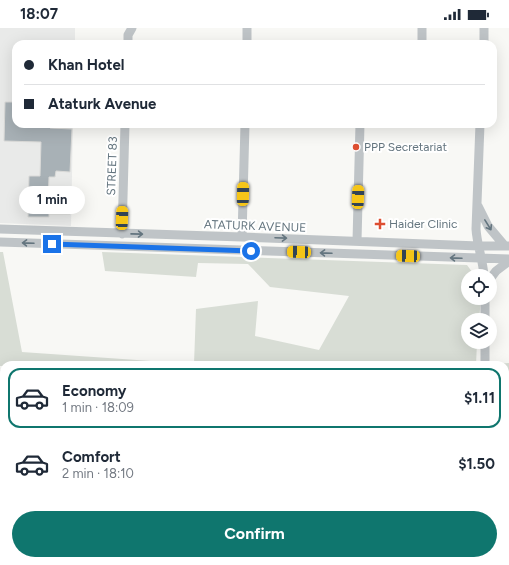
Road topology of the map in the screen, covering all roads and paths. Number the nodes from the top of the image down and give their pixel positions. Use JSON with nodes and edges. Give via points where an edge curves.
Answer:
{"nodes":[{"id":1,"x":132,"y":28,"type":"edge"},
{"id":2,"x":248,"y":28,"type":"edge"},
{"id":3,"x":422,"y":28,"type":"edge"},
{"id":4,"x":484,"y":28,"type":"edge"},
{"id":5,"x":128,"y":40,"type":"edge"},
{"id":6,"x":247,"y":40,"type":"edge"},
{"id":7,"x":422,"y":40,"type":"edge"},
{"id":8,"x":484,"y":40,"type":"edge"},
{"id":9,"x":125,"y":128,"type":"edge"},
{"id":10,"x":245,"y":128,"type":"edge"},
{"id":11,"x":360,"y":128,"type":"edge"},
{"id":12,"x":480,"y":128,"type":"edge"},
{"id":13,"x":477,"y":202,"type":"junction"},
{"id":14,"x":0,"y":230,"type":"edge"},
{"id":15,"x":93,"y":233,"type":"junction"},
{"id":16,"x":122,"y":234,"type":"junction"},
{"id":17,"x":242,"y":237,"type":"junction"},
{"id":18,"x":356,"y":241,"type":"junction"},
{"id":19,"x":0,"y":242,"type":"edge"},
{"id":20,"x":507,"y":245,"type":"edge"},
{"id":21,"x":94,"y":246,"type":"junction"},
{"id":22,"x":479,"y":246,"type":"junction"},
{"id":23,"x":482,"y":259,"type":"junction"},
{"id":24,"x":509,"y":260,"type":"edge"},
{"id":25,"x":483,"y":269,"type":"edge"},
{"id":26,"x":497,"y":270,"type":"edge"},
{"id":27,"x":485,"y":349,"type":"edge"},
{"id":28,"x":485,"y":361,"type":"edge"}],
"edges":[{"from":1,"to":5,"type":"street"},
{"from":2,"to":6,"type":"street"},
{"from":3,"to":7,"type":"street"},
{"from":4,"to":8,"type":"street"},
{"from":9,"to":16,"type":"street","name":"STREET 83"},
{"from":10,"to":17,"type":"street"},
{"from":11,"to":18,"type":"street"},
{"from":12,"to":13,"type":"street"},
{"from":13,"to":20,"type":"street","one_way":true,"via":[[488,226]]},
{"from":13,"to":22,"type":"street","via":[[476,229]]},
{"from":14,"to":15,"type":"street","name":"ATATURK AVENUE"},
{"from":15,"to":16,"type":"street","name":"ATATURK AVENUE"},
{"from":15,"to":21,"type":"street"},
{"from":16,"to":17,"type":"street","name":"ATATURK AVENUE","one_way":true},
{"from":17,"to":18,"type":"street","name":"ATATURK AVENUE","one_way":true},
{"from":18,"to":22,"type":"street","name":"ATATURK AVENUE"},
{"from":21,"to":19,"type":"street","name":"ATATURK AVENUE","one_way":true},
{"from":20,"to":22,"type":"street","name":"ATATURK AVENUE"},
{"from":23,"to":21,"type":"street","name":"ATATURK AVENUE","one_way":true},
{"from":22,"to":23,"type":"street"},
{"from":23,"to":24,"type":"street","name":"ATATURK AVENUE"},
{"from":23,"to":25,"type":"street"},
{"from":24,"to":26,"type":"street"},
{"from":27,"to":28,"type":"street"}]}
